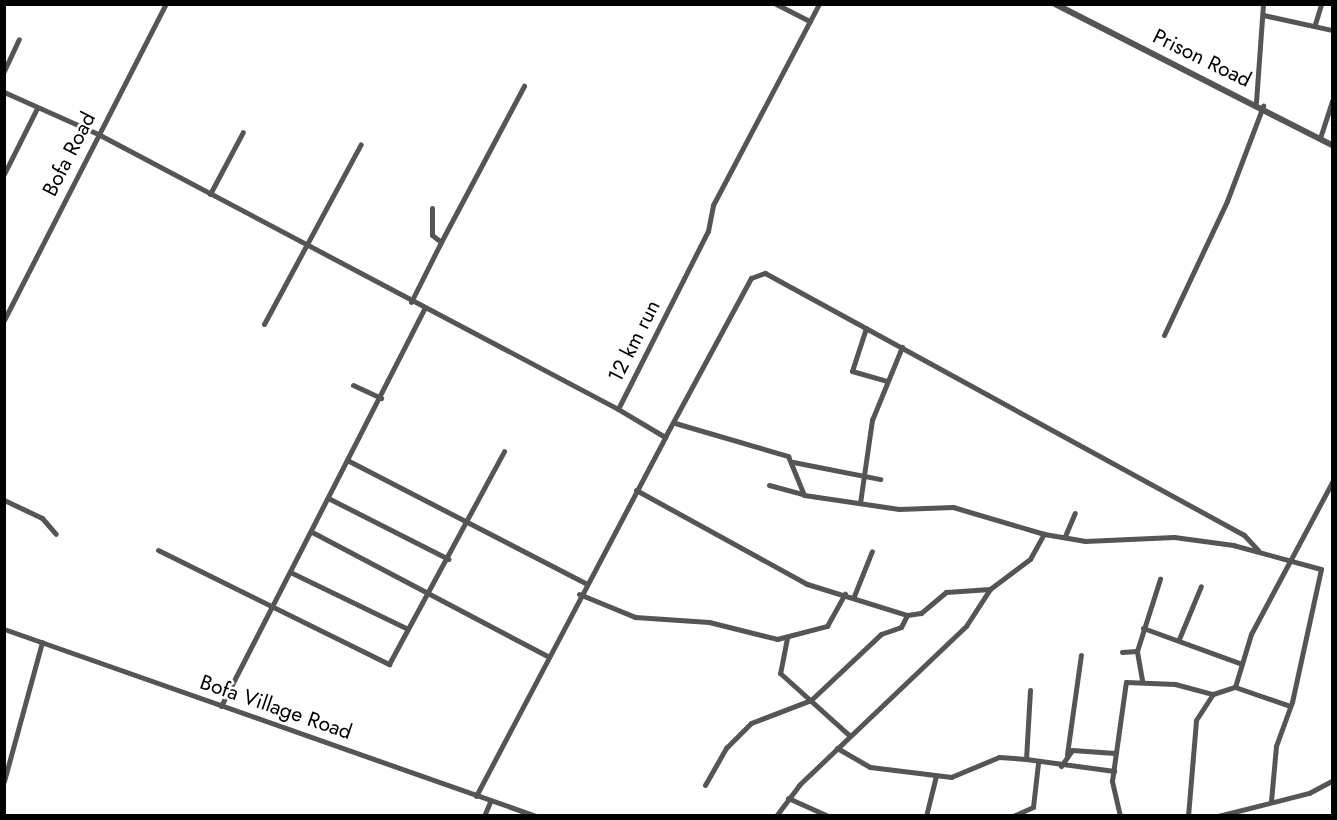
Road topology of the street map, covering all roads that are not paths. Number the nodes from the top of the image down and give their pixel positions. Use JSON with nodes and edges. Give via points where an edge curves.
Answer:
{"nodes":[{"id":1,"x":777,"y":4,"type":"edge"},
{"id":2,"x":819,"y":4,"type":"edge"},
{"id":3,"x":1055,"y":4,"type":"edge"},
{"id":4,"x":1263,"y":4,"type":"edge"},
{"id":5,"x":1321,"y":4,"type":"edge"},
{"id":6,"x":165,"y":5,"type":"edge"},
{"id":7,"x":1263,"y":15,"type":"junction"},
{"id":8,"x":810,"y":21,"type":"junction"},
{"id":9,"x":1315,"y":24,"type":"junction"},
{"id":10,"x":1332,"y":30,"type":"edge"},
{"id":11,"x":19,"y":39,"type":"dead end"},
{"id":12,"x":4,"y":71,"type":"edge"},
{"id":13,"x":524,"y":86,"type":"dead end"},
{"id":14,"x":4,"y":92,"type":"edge"},
{"id":15,"x":1332,"y":100,"type":"edge"},
{"id":16,"x":1256,"y":102,"type":"junction"},
{"id":17,"x":1263,"y":106,"type":"junction"},
{"id":18,"x":37,"y":108,"type":"junction"},
{"id":19,"x":243,"y":132,"type":"dead end"},
{"id":20,"x":98,"y":134,"type":"junction"},
{"id":21,"x":1320,"y":138,"type":"junction"},
{"id":22,"x":361,"y":144,"type":"dead end"},
{"id":23,"x":1332,"y":145,"type":"edge"},
{"id":24,"x":4,"y":174,"type":"edge"},
{"id":25,"x":210,"y":194,"type":"junction"},
{"id":26,"x":432,"y":208,"type":"dead end"},
{"id":27,"x":441,"y":242,"type":"junction"},
{"id":28,"x":304,"y":245,"type":"junction"},
{"id":29,"x":411,"y":302,"type":"junction"},
{"id":30,"x":424,"y":309,"type":"junction"},
{"id":31,"x":4,"y":320,"type":"edge"},
{"id":32,"x":264,"y":324,"type":"dead end"},
{"id":33,"x":866,"y":328,"type":"junction"},
{"id":34,"x":1164,"y":335,"type":"dead end"},
{"id":35,"x":902,"y":347,"type":"junction"},
{"id":36,"x":886,"y":381,"type":"junction"},
{"id":37,"x":353,"y":385,"type":"dead end"},
{"id":38,"x":381,"y":398,"type":"junction"},
{"id":39,"x":618,"y":409,"type":"junction"},
{"id":40,"x":675,"y":423,"type":"junction"},
{"id":41,"x":665,"y":437,"type":"junction"},
{"id":42,"x":504,"y":452,"type":"dead end"},
{"id":43,"x":347,"y":460,"type":"junction"},
{"id":44,"x":793,"y":462,"type":"junction"},
{"id":45,"x":864,"y":476,"type":"junction"},
{"id":46,"x":880,"y":479,"type":"dead end"},
{"id":47,"x":1332,"y":482,"type":"edge"},
{"id":48,"x":769,"y":485,"type":"dead end"},
{"id":49,"x":636,"y":490,"type":"junction"},
{"id":50,"x":804,"y":495,"type":"junction"},
{"id":51,"x":328,"y":498,"type":"junction"},
{"id":52,"x":4,"y":500,"type":"edge"},
{"id":53,"x":861,"y":503,"type":"junction"},
{"id":54,"x":1075,"y":513,"type":"dead end"},
{"id":55,"x":467,"y":522,"type":"junction"},
{"id":56,"x":312,"y":532,"type":"junction"},
{"id":57,"x":56,"y":534,"type":"dead end"},
{"id":58,"x":1044,"y":534,"type":"junction"},
{"id":59,"x":1065,"y":536,"type":"junction"},
{"id":60,"x":158,"y":550,"type":"dead end"},
{"id":61,"x":872,"y":551,"type":"dead end"},
{"id":62,"x":1260,"y":551,"type":"junction"},
{"id":63,"x":448,"y":559,"type":"junction"},
{"id":64,"x":1290,"y":559,"type":"junction"},
{"id":65,"x":290,"y":572,"type":"junction"},
{"id":66,"x":1160,"y":579,"type":"dead end"},
{"id":67,"x":585,"y":583,"type":"junction"},
{"id":68,"x":1202,"y":586,"type":"dead end"},
{"id":69,"x":990,"y":590,"type":"junction"},
{"id":70,"x":428,"y":594,"type":"junction"},
{"id":71,"x":579,"y":594,"type":"junction"},
{"id":72,"x":845,"y":594,"type":"junction"},
{"id":73,"x":854,"y":596,"type":"junction"},
{"id":74,"x":270,"y":609,"type":"junction"},
{"id":75,"x":907,"y":615,"type":"junction"},
{"id":76,"x":1143,"y":628,"type":"junction"},
{"id":77,"x":4,"y":629,"type":"edge"},
{"id":78,"x":408,"y":629,"type":"junction"},
{"id":79,"x":787,"y":638,"type":"junction"},
{"id":80,"x":1179,"y":639,"type":"junction"},
{"id":81,"x":42,"y":642,"type":"junction"},
{"id":82,"x":1137,"y":651,"type":"junction"},
{"id":83,"x":1122,"y":652,"type":"dead end"},
{"id":84,"x":1081,"y":655,"type":"dead end"},
{"id":85,"x":547,"y":656,"type":"junction"},
{"id":86,"x":1242,"y":664,"type":"junction"},
{"id":87,"x":1142,"y":680,"type":"junction"},
{"id":88,"x":1235,"y":687,"type":"junction"},
{"id":89,"x":1030,"y":690,"type":"dead end"},
{"id":90,"x":1213,"y":694,"type":"junction"},
{"id":91,"x":811,"y":700,"type":"junction"},
{"id":92,"x":221,"y":706,"type":"junction"},
{"id":93,"x":1290,"y":706,"type":"junction"},
{"id":94,"x":850,"y":736,"type":"junction"},
{"id":95,"x":837,"y":748,"type":"junction"},
{"id":96,"x":1115,"y":753,"type":"junction"},
{"id":97,"x":1066,"y":754,"type":"junction"},
{"id":98,"x":1026,"y":759,"type":"junction"},
{"id":99,"x":1038,"y":764,"type":"junction"},
{"id":100,"x":1061,"y":766,"type":"junction"},
{"id":101,"x":1114,"y":771,"type":"junction"},
{"id":102,"x":936,"y":776,"type":"junction"},
{"id":103,"x":4,"y":781,"type":"edge"},
{"id":104,"x":1332,"y":781,"type":"edge"},
{"id":105,"x":705,"y":785,"type":"dead end"},
{"id":106,"x":476,"y":796,"type":"junction"},
{"id":107,"x":788,"y":798,"type":"junction"},
{"id":108,"x":1271,"y":801,"type":"junction"},
{"id":109,"x":490,"y":802,"type":"junction"},
{"id":110,"x":484,"y":816,"type":"edge"},
{"id":111,"x":536,"y":816,"type":"edge"},
{"id":112,"x":776,"y":816,"type":"edge"},
{"id":113,"x":828,"y":816,"type":"edge"},
{"id":114,"x":926,"y":816,"type":"edge"},
{"id":115,"x":1013,"y":816,"type":"edge"},
{"id":116,"x":1120,"y":816,"type":"edge"},
{"id":117,"x":1188,"y":816,"type":"edge"},
{"id":118,"x":1218,"y":816,"type":"edge"}],
"edges":[{"from":1,"to":8,"type":"street"},
{"from":2,"to":8,"type":"street","name":"12 km run"},
{"from":3,"to":16,"type":"street","name":"Prison Road"},
{"from":4,"to":7,"type":"street"},
{"from":5,"to":9,"type":"street"},
{"from":6,"to":20,"type":"street","name":"Bofa Road"},
{"from":7,"to":9,"type":"street"},
{"from":7,"to":16,"type":"street"},
{"from":8,"to":39,"type":"street","name":"12 km run","via":[[713,205],[708,231]]},
{"from":9,"to":10,"type":"street"},
{"from":11,"to":12,"type":"street"},
{"from":13,"to":27,"type":"street"},
{"from":14,"to":18,"type":"street"},
{"from":15,"to":21,"type":"street"},
{"from":16,"to":17,"type":"street","name":"Prison Road"},
{"from":17,"to":21,"type":"street","name":"Prison Road"},
{"from":17,"to":34,"type":"street","via":[[1227,201]]},
{"from":18,"to":20,"type":"street"},
{"from":18,"to":24,"type":"street"},
{"from":19,"to":25,"type":"street"},
{"from":20,"to":25,"type":"street"},
{"from":20,"to":31,"type":"street","name":"Bofa Road"},
{"from":21,"to":23,"type":"street","name":"Prison Road"},
{"from":22,"to":28,"type":"street"},
{"from":25,"to":28,"type":"street"},
{"from":26,"to":27,"type":"street","via":[[432,235]]},
{"from":27,"to":29,"type":"street"},
{"from":28,"to":29,"type":"street"},
{"from":28,"to":32,"type":"street"},
{"from":29,"to":30,"type":"street"},
{"from":30,"to":38,"type":"street"},
{"from":30,"to":39,"type":"street"},
{"from":33,"to":35,"type":"street"},
{"from":33,"to":36,"type":"street","via":[[852,371]]},
{"from":33,"to":40,"type":"street","via":[[765,273],[756,274],[730,313]]},
{"from":35,"to":36,"type":"street"},
{"from":35,"to":62,"type":"street","via":[[1244,535]]},
{"from":36,"to":45,"type":"street","via":[[872,420]]},
{"from":37,"to":38,"type":"street"},
{"from":38,"to":43,"type":"street"},
{"from":39,"to":41,"type":"street","name":"12 km run"},
{"from":40,"to":41,"type":"street"},
{"from":40,"to":44,"type":"street"},
{"from":41,"to":49,"type":"street"},
{"from":42,"to":55,"type":"street"},
{"from":43,"to":51,"type":"street"},
{"from":43,"to":55,"type":"street"},
{"from":44,"to":45,"type":"street"},
{"from":44,"to":50,"type":"street"},
{"from":45,"to":46,"type":"street"},
{"from":45,"to":53,"type":"street"},
{"from":47,"to":64,"type":"street"},
{"from":48,"to":50,"type":"street"},
{"from":49,"to":67,"type":"street"},
{"from":49,"to":72,"type":"street","via":[[807,584]]},
{"from":50,"to":53,"type":"street"},
{"from":51,"to":56,"type":"street"},
{"from":51,"to":63,"type":"street"},
{"from":52,"to":57,"type":"street","via":[[42,518]]},
{"from":53,"to":58,"type":"street","via":[[899,509],[953,507]]},
{"from":54,"to":59,"type":"street"},
{"from":55,"to":63,"type":"street"},
{"from":55,"to":67,"type":"street"},
{"from":56,"to":65,"type":"street"},
{"from":56,"to":70,"type":"street"},
{"from":58,"to":59,"type":"street"},
{"from":58,"to":69,"type":"street","via":[[1030,559]]},
{"from":59,"to":62,"type":"street","via":[[1106,542],[1174,537]]},
{"from":60,"to":74,"type":"street"},
{"from":61,"to":73,"type":"street"},
{"from":62,"to":64,"type":"street"},
{"from":63,"to":70,"type":"street"},
{"from":64,"to":86,"type":"street","via":[[1251,634]]},
{"from":64,"to":93,"type":"street","via":[[1323,571]]},
{"from":65,"to":74,"type":"street"},
{"from":65,"to":78,"type":"street"},
{"from":66,"to":76,"type":"street"},
{"from":67,"to":71,"type":"street"},
{"from":68,"to":80,"type":"street"},
{"from":69,"to":75,"type":"street","via":[[945,592],[921,614]]},
{"from":69,"to":94,"type":"street","via":[[966,626]]},
{"from":70,"to":78,"type":"street"},
{"from":70,"to":85,"type":"street"},
{"from":71,"to":79,"type":"street","via":[[635,617],[709,622]]},
{"from":71,"to":85,"type":"street"},
{"from":72,"to":73,"type":"street"},
{"from":72,"to":79,"type":"street","via":[[826,626]]},
{"from":73,"to":75,"type":"street"},
{"from":74,"to":78,"type":"street","via":[[389,664]]},
{"from":74,"to":92,"type":"street"},
{"from":75,"to":91,"type":"street","via":[[901,627],[881,634]]},
{"from":76,"to":80,"type":"street"},
{"from":76,"to":82,"type":"street"},
{"from":77,"to":81,"type":"street","name":"Bofa Village Road"},
{"from":79,"to":91,"type":"street","via":[[780,673]]},
{"from":80,"to":86,"type":"street"},
{"from":81,"to":92,"type":"street","name":"Bofa Village Road"},
{"from":81,"to":103,"type":"street"},
{"from":82,"to":83,"type":"street"},
{"from":82,"to":87,"type":"street"},
{"from":84,"to":97,"type":"street"},
{"from":85,"to":106,"type":"street"},
{"from":86,"to":88,"type":"street"},
{"from":87,"to":90,"type":"street"},
{"from":87,"to":96,"type":"street","via":[[1126,682]]},
{"from":88,"to":90,"type":"street"},
{"from":88,"to":93,"type":"street"},
{"from":89,"to":98,"type":"street"},
{"from":90,"to":117,"type":"street","via":[[1192,731]]},
{"from":91,"to":94,"type":"street"},
{"from":91,"to":105,"type":"street","via":[[751,723],[726,748]]},
{"from":92,"to":106,"type":"street","name":"Bofa Village Road"},
{"from":93,"to":108,"type":"street","via":[[1274,756]]},
{"from":94,"to":95,"type":"street"},
{"from":95,"to":102,"type":"street","via":[[870,767]]},
{"from":95,"to":107,"type":"street"},
{"from":96,"to":97,"type":"street"},
{"from":96,"to":101,"type":"street"},
{"from":97,"to":100,"type":"street"},
{"from":98,"to":99,"type":"street"},
{"from":98,"to":102,"type":"street","via":[[999,757],[961,777]]},
{"from":99,"to":100,"type":"street"},
{"from":99,"to":115,"type":"street","via":[[1033,807]]},
{"from":100,"to":101,"type":"street"},
{"from":101,"to":116,"type":"street","via":[[1113,796]]},
{"from":102,"to":114,"type":"street"},
{"from":104,"to":108,"type":"street"},
{"from":106,"to":109,"type":"street","name":"Bofa Village Road"},
{"from":107,"to":112,"type":"street"},
{"from":107,"to":113,"type":"street"},
{"from":108,"to":118,"type":"street"},
{"from":109,"to":110,"type":"street"},
{"from":109,"to":111,"type":"street","name":"Bofa Village Road"}]}
